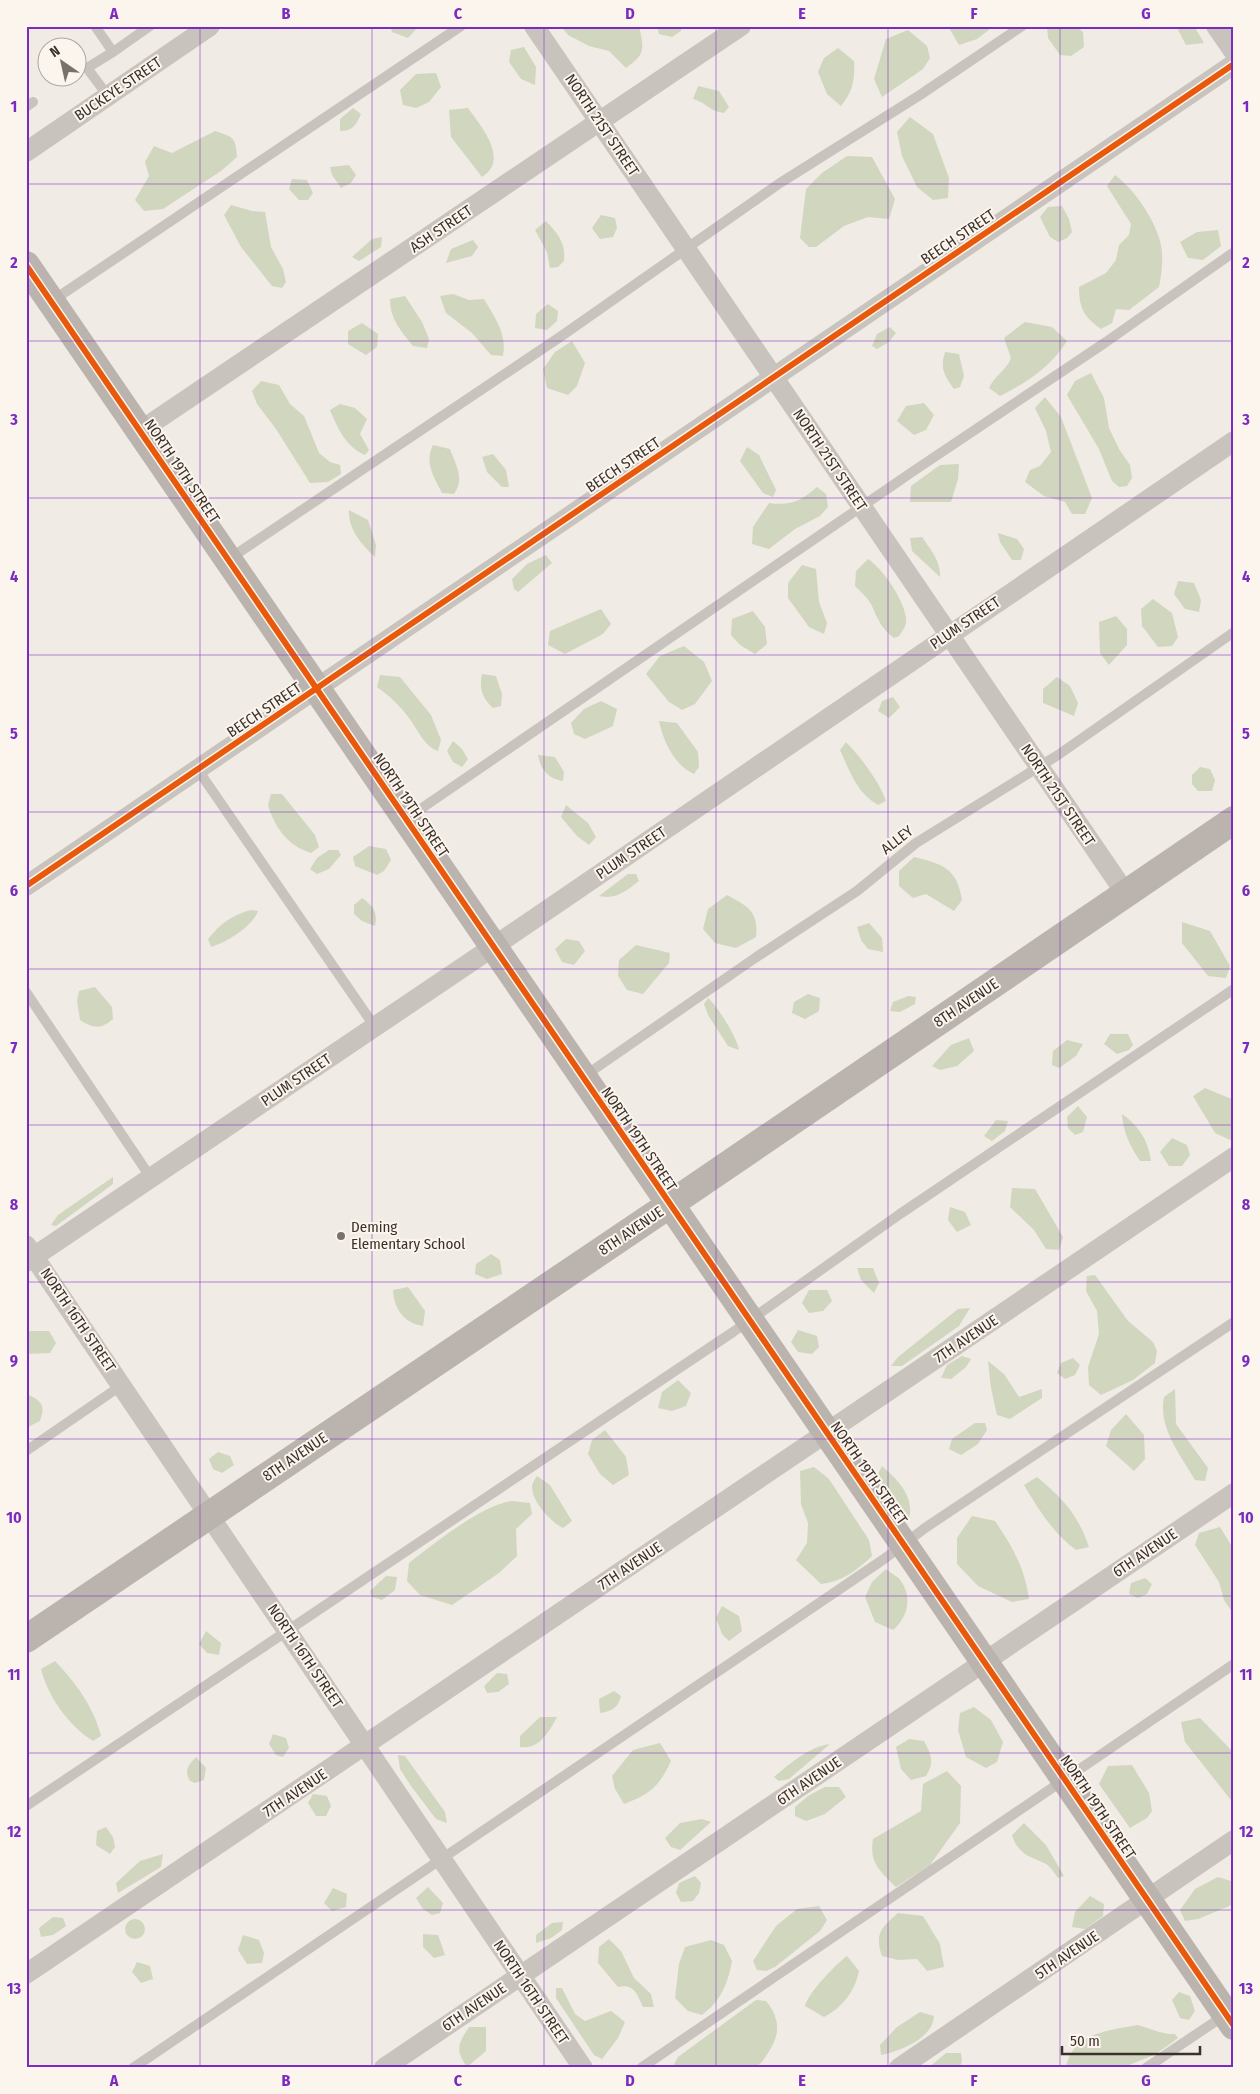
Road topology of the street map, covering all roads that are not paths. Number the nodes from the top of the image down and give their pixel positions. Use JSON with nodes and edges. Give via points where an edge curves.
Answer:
{"nodes":[{"id":1,"x":95,"y":26,"type":"edge"},
{"id":2,"x":150,"y":26,"type":"edge"},
{"id":3,"x":461,"y":26,"type":"edge"},
{"id":4,"x":534,"y":26,"type":"edge"},
{"id":5,"x":741,"y":26,"type":"edge"},
{"id":6,"x":1022,"y":26,"type":"edge"},
{"id":7,"x":1216,"y":26,"type":"edge"},
{"id":8,"x":203,"y":28,"type":"edge"},
{"id":9,"x":113,"y":52,"type":"junction"},
{"id":10,"x":1234,"y":52,"type":"edge"},
{"id":11,"x":1234,"y":64,"type":"edge"},
{"id":12,"x":108,"y":96,"type":"junction"},
{"id":13,"x":599,"y":122,"type":"junction"},
{"id":14,"x":26,"y":152,"type":"edge"},
{"id":15,"x":685,"y":248,"type":"junction"},
{"id":16,"x":1234,"y":252,"type":"edge"},
{"id":17,"x":26,"y":265,"type":"edge"},
{"id":18,"x":51,"y":302,"type":"junction"},
{"id":19,"x":774,"y":378,"type":"junction"},
{"id":20,"x":140,"y":432,"type":"junction"},
{"id":21,"x":1234,"y":441,"type":"edge"},
{"id":22,"x":862,"y":507,"type":"junction"},
{"id":23,"x":228,"y":560,"type":"junction"},
{"id":24,"x":1234,"y":632,"type":"edge"},
{"id":25,"x":949,"y":634,"type":"junction"},
{"id":26,"x":317,"y":690,"type":"junction"},
{"id":27,"x":1039,"y":767,"type":"junction"},
{"id":28,"x":198,"y":770,"type":"junction"},
{"id":29,"x":405,"y":820,"type":"junction"},
{"id":30,"x":1234,"y":820,"type":"edge"},
{"id":31,"x":26,"y":886,"type":"edge"},
{"id":32,"x":1126,"y":894,"type":"junction"},
{"id":33,"x":493,"y":947,"type":"junction"},
{"id":34,"x":1234,"y":989,"type":"edge"},
{"id":35,"x":26,"y":992,"type":"edge"},
{"id":36,"x":375,"y":1027,"type":"junction"},
{"id":37,"x":582,"y":1077,"type":"junction"},
{"id":38,"x":1234,"y":1157,"type":"edge"},
{"id":39,"x":151,"y":1178,"type":"junction"},
{"id":40,"x":669,"y":1205,"type":"junction"},
{"id":41,"x":29,"y":1255,"type":"edge"},
{"id":42,"x":749,"y":1321,"type":"junction"},
{"id":43,"x":1234,"y":1322,"type":"edge"},
{"id":44,"x":122,"y":1386,"type":"junction"},
{"id":45,"x":827,"y":1434,"type":"junction"},
{"id":46,"x":26,"y":1451,"type":"edge"},
{"id":47,"x":1234,"y":1493,"type":"edge"},
{"id":48,"x":210,"y":1515,"type":"junction"},
{"id":49,"x":903,"y":1545,"type":"junction"},
{"id":50,"x":287,"y":1630,"type":"junction"},
{"id":51,"x":26,"y":1639,"type":"edge"},
{"id":52,"x":984,"y":1663,"type":"junction"},
{"id":53,"x":1234,"y":1664,"type":"edge"},
{"id":54,"x":365,"y":1745,"type":"junction"},
{"id":55,"x":1065,"y":1780,"type":"junction"},
{"id":56,"x":26,"y":1806,"type":"edge"},
{"id":57,"x":1234,"y":1840,"type":"edge"},
{"id":58,"x":441,"y":1858,"type":"junction"},
{"id":59,"x":1147,"y":1900,"type":"junction"},
{"id":60,"x":26,"y":1974,"type":"edge"},
{"id":61,"x":520,"y":1976,"type":"junction"},
{"id":62,"x":1230,"y":2020,"type":"edge"},
{"id":63,"x":133,"y":2068,"type":"edge"},
{"id":64,"x":384,"y":2068,"type":"edge"},
{"id":65,"x":583,"y":2068,"type":"edge"},
{"id":66,"x":641,"y":2068,"type":"edge"},
{"id":67,"x":899,"y":2068,"type":"edge"},
{"id":68,"x":1146,"y":2068,"type":"edge"}],
"edges":[{"from":1,"to":9,"type":"lane"},
{"from":2,"to":9,"type":"lane"},
{"from":3,"to":18,"type":"lane"},
{"from":4,"to":13,"type":"street","name":"NORTH 21ST STREET"},
{"from":5,"to":13,"type":"street","name":"ASH STREET"},
{"from":6,"to":15,"type":"lane"},
{"from":7,"to":10,"type":"street"},
{"from":8,"to":12,"type":"street","name":"BUCKEYE STREET"},
{"from":9,"to":12,"type":"lane","via":[[87,68]]},
{"from":11,"to":19,"type":"street","name":"BEECH STREET"},
{"from":12,"to":14,"type":"street","name":"BUCKEYE STREET"},
{"from":13,"to":15,"type":"street","name":"NORTH 21ST STREET"},
{"from":13,"to":20,"type":"street","name":"ASH STREET"},
{"from":15,"to":19,"type":"street","name":"NORTH 21ST STREET"},
{"from":15,"to":23,"type":"lane","via":[[560,337]]},
{"from":16,"to":22,"type":"lane","via":[[1160,306]]},
{"from":17,"to":18,"type":"street","name":"NORTH 19TH STREET"},
{"from":18,"to":20,"type":"street","name":"NORTH 19TH STREET"},
{"from":19,"to":22,"type":"street","name":"NORTH 21ST STREET"},
{"from":19,"to":26,"type":"street","name":"BEECH STREET"},
{"from":20,"to":23,"type":"street","name":"NORTH 19TH STREET"},
{"from":21,"to":25,"type":"street","name":"PLUM STREET"},
{"from":22,"to":25,"type":"street","name":"NORTH 21ST STREET"},
{"from":22,"to":29,"type":"lane"},
{"from":23,"to":26,"type":"street","name":"NORTH 19TH STREET"},
{"from":24,"to":27,"type":"lane","name":"ALLEY"},
{"from":25,"to":27,"type":"street","name":"NORTH 21ST STREET"},
{"from":25,"to":33,"type":"street","name":"PLUM STREET"},
{"from":26,"to":28,"type":"street","name":"BEECH STREET"},
{"from":26,"to":29,"type":"street","name":"NORTH 19TH STREET"},
{"from":27,"to":32,"type":"street","name":"NORTH 21ST STREET"},
{"from":27,"to":37,"type":"lane","name":"ALLEY","via":[[916,843],[857,891]]},
{"from":28,"to":31,"type":"street","name":"BEECH STREET"},
{"from":28,"to":36,"type":"lane"},
{"from":29,"to":33,"type":"street","name":"NORTH 19TH STREET"},
{"from":30,"to":32,"type":"street","name":"8TH AVENUE"},
{"from":32,"to":40,"type":"street","name":"8TH AVENUE"},
{"from":33,"to":36,"type":"street","name":"PLUM STREET"},
{"from":33,"to":37,"type":"street","name":"NORTH 19TH STREET"},
{"from":34,"to":42,"type":"lane","via":[[900,1214]]},
{"from":35,"to":39,"type":"lane"},
{"from":36,"to":39,"type":"street","name":"PLUM STREET"},
{"from":37,"to":40,"type":"street","name":"NORTH 19TH STREET"},
{"from":38,"to":45,"type":"street","name":"7TH AVENUE"},
{"from":39,"to":41,"type":"street","name":"PLUM STREET"},
{"from":40,"to":42,"type":"street","name":"NORTH 19TH STREET"},
{"from":40,"to":48,"type":"street","name":"8TH AVENUE"},
{"from":41,"to":44,"type":"street","name":"NORTH 16TH STREET"},
{"from":42,"to":45,"type":"street","name":"NORTH 19TH STREET"},
{"from":42,"to":50,"type":"lane"},
{"from":43,"to":49,"type":"lane"},
{"from":44,"to":46,"type":"lane"},
{"from":44,"to":48,"type":"street","name":"NORTH 16TH STREET"},
{"from":45,"to":49,"type":"street","name":"NORTH 19TH STREET"},
{"from":45,"to":54,"type":"street","name":"7TH AVENUE"},
{"from":47,"to":52,"type":"street","name":"6TH AVENUE"},
{"from":48,"to":50,"type":"street","name":"NORTH 16TH STREET"},
{"from":48,"to":51,"type":"street","name":"8TH AVENUE"},
{"from":49,"to":52,"type":"street","name":"NORTH 19TH STREET"},
{"from":49,"to":58,"type":"lane"},
{"from":50,"to":54,"type":"street","name":"NORTH 16TH STREET"},
{"from":50,"to":56,"type":"lane"},
{"from":52,"to":55,"type":"street","name":"NORTH 19TH STREET"},
{"from":52,"to":61,"type":"street","name":"6TH AVENUE"},
{"from":53,"to":55,"type":"lane"},
{"from":54,"to":58,"type":"street","name":"NORTH 16TH STREET"},
{"from":54,"to":60,"type":"street","name":"7TH AVENUE"},
{"from":55,"to":59,"type":"street","name":"NORTH 19TH STREET"},
{"from":55,"to":66,"type":"lane"},
{"from":57,"to":59,"type":"street","name":"5TH AVENUE"},
{"from":58,"to":61,"type":"street","name":"NORTH 16TH STREET"},
{"from":58,"to":63,"type":"lane"},
{"from":59,"to":62,"type":"street","name":"NORTH 19TH STREET"},
{"from":59,"to":67,"type":"street","name":"5TH AVENUE"},
{"from":61,"to":64,"type":"street","name":"6TH AVENUE"},
{"from":61,"to":65,"type":"street","name":"NORTH 16TH STREET"},
{"from":62,"to":68,"type":"lane"}]}
